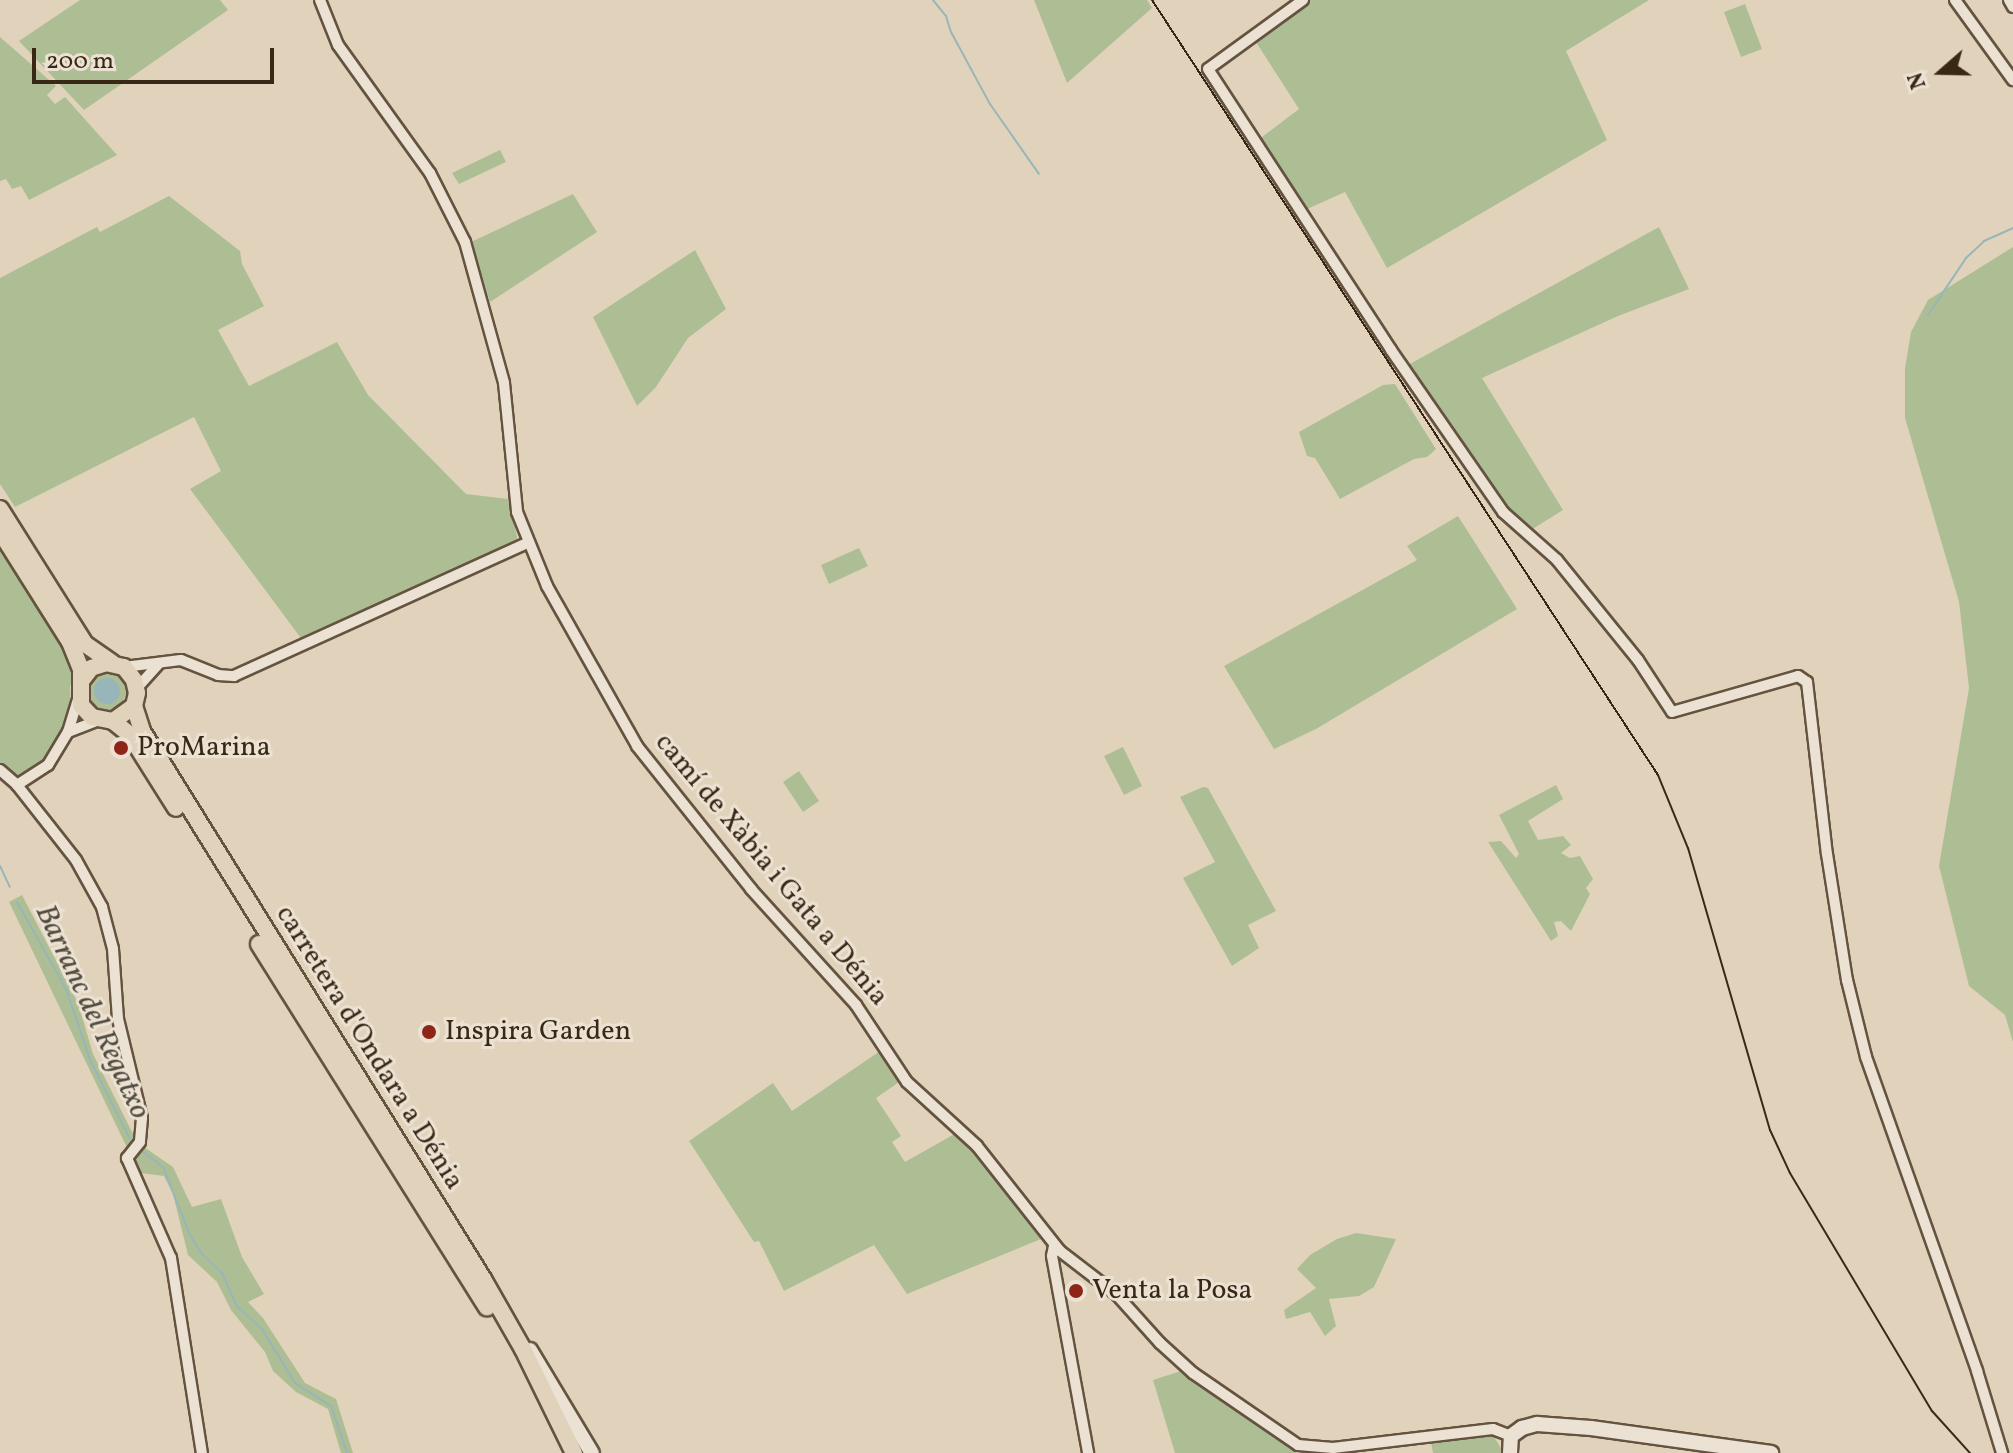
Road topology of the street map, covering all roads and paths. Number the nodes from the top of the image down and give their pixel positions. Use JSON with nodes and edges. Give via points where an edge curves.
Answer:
{"nodes":[{"id":1,"x":320,"y":0,"type":"edge"},
{"id":2,"x":1303,"y":0,"type":"edge"},
{"id":3,"x":1955,"y":0,"type":"edge"},
{"id":4,"x":2009,"y":0,"type":"edge"},
{"id":5,"x":2013,"y":7,"type":"edge"},
{"id":6,"x":2013,"y":80,"type":"edge"},
{"id":7,"x":0,"y":509,"type":"edge"},
{"id":8,"x":0,"y":531,"type":"edge"},
{"id":9,"x":527,"y":543,"type":"junction"},
{"id":10,"x":166,"y":659,"type":"junction"},
{"id":11,"x":119,"y":665,"type":"junction"},
{"id":12,"x":137,"y":688,"type":"junction"},
{"id":13,"x":80,"y":689,"type":"junction"},
{"id":14,"x":134,"y":706,"type":"junction"},
{"id":15,"x":106,"y":721,"type":"junction"},
{"id":16,"x":68,"y":732,"type":"junction"},
{"id":17,"x":0,"y":770,"type":"edge"},
{"id":18,"x":17,"y":785,"type":"junction"},
{"id":19,"x":1054,"y":1246,"type":"junction"},
{"id":20,"x":483,"y":1279,"type":"junction"},
{"id":21,"x":558,"y":1420,"type":"junction"},
{"id":22,"x":1511,"y":1436,"type":"junction"},
{"id":23,"x":202,"y":1453,"type":"edge"},
{"id":24,"x":574,"y":1453,"type":"edge"},
{"id":25,"x":592,"y":1453,"type":"edge"},
{"id":26,"x":1088,"y":1453,"type":"edge"},
{"id":27,"x":1510,"y":1453,"type":"edge"},
{"id":28,"x":1771,"y":1453,"type":"edge"},
{"id":29,"x":2002,"y":1453,"type":"edge"}],
"edges":[{"from":1,"to":9,"type":"street","name":"camí de Xàbia i Gata a Dénia","via":[[338,45],[430,173],[465,242],[504,383],[512,494]]},
{"from":2,"to":29,"type":"street","via":[[1208,69],[1503,512],[1557,560],[1638,660],[1672,712],[1798,676],[1807,682],[1827,854],[1847,980],[1866,1057]]},
{"from":3,"to":6,"type":"street"},
{"from":4,"to":5,"type":"street"},
{"from":7,"to":11,"type":"main road","via":[[85,644]]},
{"from":8,"to":13,"type":"main road","via":[[70,642],[81,669]]},
{"from":9,"to":10,"type":"street","via":[[234,676]]},
{"from":9,"to":19,"type":"street","name":"camí de Xàbia i Gata a Dénia","via":[[637,746],[751,889],[856,1005],[907,1082],[977,1146]]},
{"from":10,"to":11,"type":"street"},
{"from":10,"to":12,"type":"street","via":[[149,670]]},
{"from":11,"to":12,"type":"main road"},
{"from":11,"to":13,"type":"main road","via":[[98,664]]},
{"from":12,"to":14,"type":"main road"},
{"from":13,"to":15,"type":"main road","via":[[86,711]]},
{"from":13,"to":16,"type":"street"},
{"from":14,"to":15,"type":"main road"},
{"from":14,"to":20,"type":"main road","name":"carretera d'Ondara a Dénia","via":[[142,731],[197,822]]},
{"from":15,"to":16,"type":"street"},
{"from":15,"to":21,"type":"main road","name":"carretera d'Ondara a Dénia","via":[[130,735]]},
{"from":16,"to":18,"type":"street","via":[[48,765]]},
{"from":17,"to":18,"type":"street"},
{"from":18,"to":23,"type":"street","via":[[88,877],[102,907],[113,949],[118,1019],[142,1118],[140,1142],[127,1158],[171,1258]]},
{"from":19,"to":22,"type":"street","name":"camí de Xàbia i Gata a Dénia","via":[[1116,1294],[1193,1373],[1298,1445],[1316,1449],[1493,1429]]},
{"from":19,"to":26,"type":"street"},
{"from":20,"to":21,"type":"main road","name":"carretera d'Ondara a Dénia"},
{"from":20,"to":25,"type":"main road"},
{"from":21,"to":24,"type":"main road","name":"carretera d'Ondara a Dénia"},
{"from":22,"to":27,"type":"main road"},
{"from":22,"to":28,"type":"main road","via":[[1529,1425],[1566,1425]]}]}
